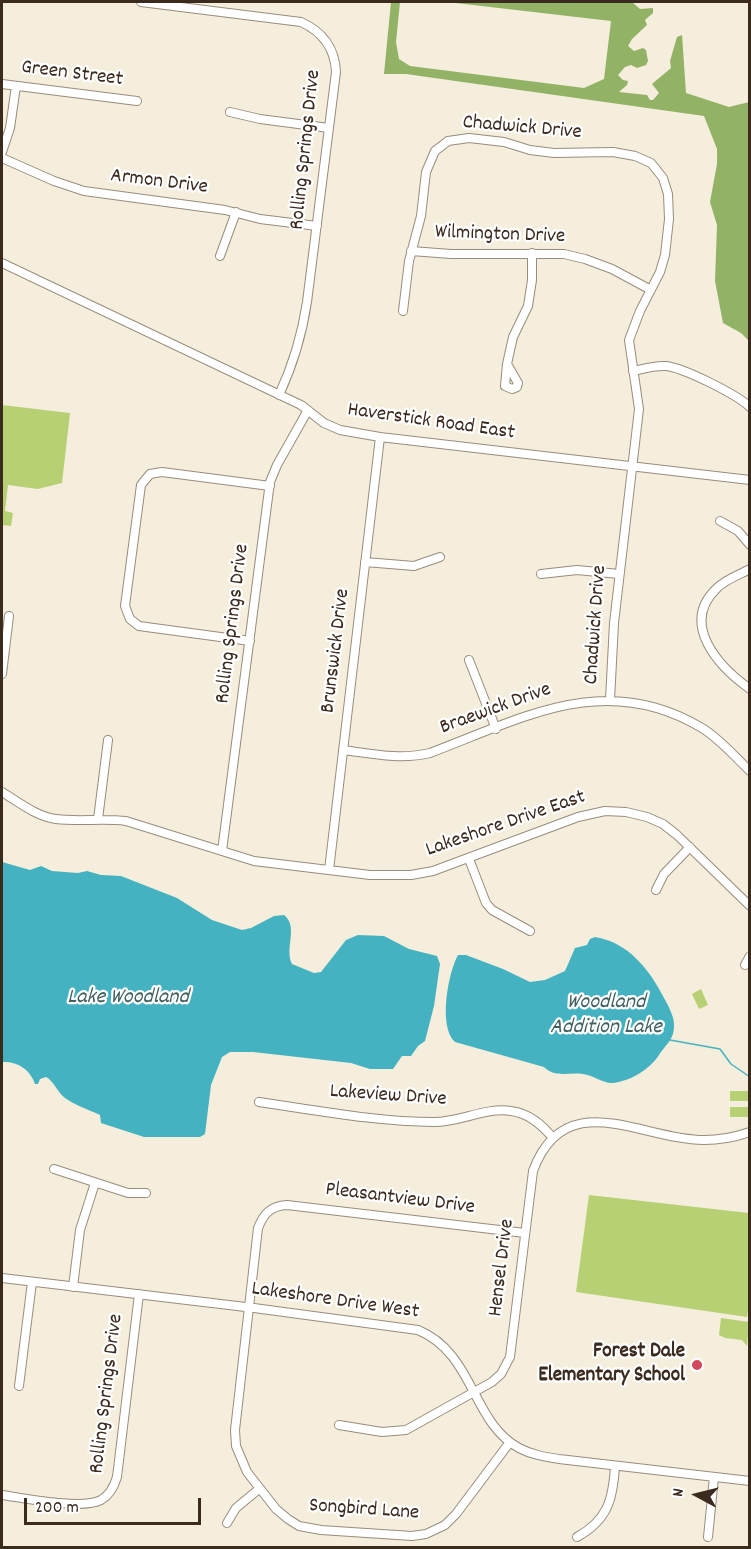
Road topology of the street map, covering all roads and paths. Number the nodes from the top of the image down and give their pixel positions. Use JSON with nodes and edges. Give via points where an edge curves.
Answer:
{"nodes":[{"id":1,"x":141,"y":2,"type":"edge"},
{"id":2,"x":2,"y":84,"type":"edge"},
{"id":3,"x":16,"y":86,"type":"junction"},
{"id":4,"x":137,"y":101,"type":"dead end"},
{"id":5,"x":230,"y":112,"type":"dead end"},
{"id":6,"x":329,"y":128,"type":"junction"},
{"id":7,"x":2,"y":152,"type":"edge"},
{"id":8,"x":2,"y":158,"type":"edge"},
{"id":9,"x":236,"y":212,"type":"junction"},
{"id":10,"x":317,"y":226,"type":"junction"},
{"id":11,"x":411,"y":251,"type":"junction"},
{"id":12,"x":532,"y":253,"type":"junction"},
{"id":13,"x":220,"y":256,"type":"dead end"},
{"id":14,"x":2,"y":263,"type":"edge"},
{"id":15,"x":651,"y":290,"type":"junction"},
{"id":16,"x":403,"y":311,"type":"dead end"},
{"id":17,"x":507,"y":364,"type":"dead end"},
{"id":18,"x":633,"y":370,"type":"junction"},
{"id":19,"x":279,"y":395,"type":"junction"},
{"id":20,"x":750,"y":407,"type":"edge"},
{"id":21,"x":308,"y":410,"type":"junction"},
{"id":22,"x":380,"y":437,"type":"junction"},
{"id":23,"x":632,"y":466,"type":"junction"},
{"id":24,"x":750,"y":480,"type":"edge"},
{"id":25,"x":270,"y":486,"type":"junction"},
{"id":26,"x":720,"y":521,"type":"dead end"},
{"id":27,"x":750,"y":545,"type":"edge"},
{"id":28,"x":440,"y":557,"type":"dead end"},
{"id":29,"x":365,"y":562,"type":"junction"},
{"id":30,"x":750,"y":569,"type":"edge"},
{"id":31,"x":540,"y":574,"type":"dead end"},
{"id":32,"x":619,"y":574,"type":"junction"},
{"id":33,"x":9,"y":616,"type":"dead end"},
{"id":34,"x":250,"y":641,"type":"junction"},
{"id":35,"x":469,"y":660,"type":"dead end"},
{"id":36,"x":2,"y":674,"type":"edge"},
{"id":37,"x":750,"y":689,"type":"edge"},
{"id":38,"x":610,"y":700,"type":"junction"},
{"id":39,"x":496,"y":729,"type":"junction"},
{"id":40,"x":108,"y":740,"type":"dead end"},
{"id":41,"x":343,"y":750,"type":"junction"},
{"id":42,"x":750,"y":771,"type":"edge"},
{"id":43,"x":2,"y":792,"type":"edge"},
{"id":44,"x":98,"y":819,"type":"junction"},
{"id":45,"x":690,"y":847,"type":"junction"},
{"id":46,"x":222,"y":851,"type":"junction"},
{"id":47,"x":469,"y":859,"type":"junction"},
{"id":48,"x":329,"y":870,"type":"junction"},
{"id":49,"x":656,"y":890,"type":"dead end"},
{"id":50,"x":750,"y":906,"type":"edge"},
{"id":51,"x":530,"y":931,"type":"dead end"},
{"id":52,"x":750,"y":956,"type":"edge"},
{"id":53,"x":745,"y":965,"type":"dead end"},
{"id":54,"x":259,"y":1102,"type":"dead end"},
{"id":55,"x":750,"y":1132,"type":"edge"},
{"id":56,"x":553,"y":1138,"type":"junction"},
{"id":57,"x":54,"y":1169,"type":"dead end"},
{"id":58,"x":95,"y":1183,"type":"junction"},
{"id":59,"x":146,"y":1193,"type":"dead end"},
{"id":60,"x":272,"y":1209,"type":"joint"},
{"id":61,"x":525,"y":1233,"type":"junction"},
{"id":62,"x":2,"y":1278,"type":"edge"},
{"id":63,"x":32,"y":1282,"type":"junction"},
{"id":64,"x":73,"y":1287,"type":"junction"},
{"id":65,"x":139,"y":1294,"type":"junction"},
{"id":66,"x":250,"y":1307,"type":"junction"},
{"id":67,"x":19,"y":1386,"type":"dead end"},
{"id":68,"x":474,"y":1391,"type":"junction"},
{"id":69,"x":339,"y":1425,"type":"dead end"},
{"id":70,"x":510,"y":1442,"type":"junction"},
{"id":71,"x":615,"y":1466,"type":"junction"},
{"id":72,"x":714,"y":1477,"type":"junction"},
{"id":73,"x":750,"y":1481,"type":"edge"},
{"id":74,"x":259,"y":1490,"type":"junction"},
{"id":75,"x":2,"y":1495,"type":"edge"},
{"id":76,"x":227,"y":1523,"type":"dead end"},
{"id":77,"x":577,"y":1537,"type":"dead end"},
{"id":78,"x":708,"y":1537,"type":"dead end"}],
"edges":[{"from":1,"to":6,"type":"street","name":"Rolling Springs Drive","via":[[301,22],[318,33],[331,48],[336,72]]},
{"from":2,"to":3,"type":"street","name":"Green Street"},
{"from":3,"to":4,"type":"street","name":"Green Street"},
{"from":3,"to":7,"type":"street"},
{"from":5,"to":6,"type":"street"},
{"from":6,"to":10,"type":"street","name":"Rolling Springs Drive"},
{"from":8,"to":9,"type":"street","name":"Armon Drive","via":[[84,191]]},
{"from":9,"to":10,"type":"street","name":"Armon Drive"},
{"from":9,"to":13,"type":"street"},
{"from":10,"to":19,"type":"street","name":"Rolling Springs Drive","via":[[302,333]]},
{"from":11,"to":12,"type":"street","name":"Wilmington Drive"},
{"from":11,"to":15,"type":"street","name":"Chadwick Drive","via":[[421,216],[428,164],[435,151],[448,141],[469,138],[554,153],[613,152],[646,160],[663,178],[668,194],[668,241]]},
{"from":11,"to":16,"type":"street","name":"Chadwick Drive"},
{"from":12,"to":15,"type":"street","name":"Wilmington Drive","via":[[585,259]]},
{"from":12,"to":17,"type":"street","via":[[528,306],[510,346]]},
{"from":14,"to":19,"type":"street","name":"Haverstick Road East"},
{"from":15,"to":18,"type":"street","name":"Chadwick Drive","via":[[629,340]]},
{"from":18,"to":20,"type":"street","via":[[663,366],[680,369]]},
{"from":18,"to":23,"type":"street","name":"Chadwick Drive","via":[[639,409]]},
{"from":19,"to":21,"type":"street","name":"Haverstick Road East"},
{"from":21,"to":22,"type":"street","name":"Haverstick Road East","via":[[340,430]]},
{"from":21,"to":25,"type":"street","name":"Rolling Springs Drive","via":[[277,465]]},
{"from":22,"to":23,"type":"street","name":"Haverstick Road East"},
{"from":22,"to":29,"type":"street","name":"Brunswick Drive"},
{"from":23,"to":24,"type":"street","name":"Haverstick Road East"},
{"from":23,"to":32,"type":"street","name":"Chadwick Drive"},
{"from":25,"to":34,"type":"street","name":"Rolling Springs Drive"},
{"from":25,"to":34,"type":"street","via":[[162,472],[150,474],[141,484],[125,606],[135,624]]},
{"from":26,"to":27,"type":"street","via":[[738,531]]},
{"from":28,"to":29,"type":"street","via":[[414,566]]},
{"from":29,"to":41,"type":"street","name":"Brunswick Drive"},
{"from":30,"to":37,"type":"street","via":[[715,590],[707,601],[702,627],[709,648]]},
{"from":31,"to":32,"type":"street","via":[[577,570]]},
{"from":32,"to":38,"type":"street","name":"Chadwick Drive"},
{"from":33,"to":36,"type":"street"},
{"from":34,"to":46,"type":"street","name":"Rolling Springs Drive"},
{"from":35,"to":39,"type":"street"},
{"from":38,"to":39,"type":"street","name":"Braewick Drive","via":[[554,707]]},
{"from":38,"to":42,"type":"street","name":"Braewick Drive","via":[[648,705],[703,728]]},
{"from":39,"to":41,"type":"street","name":"Braewick Drive","via":[[416,756]]},
{"from":40,"to":44,"type":"street"},
{"from":41,"to":48,"type":"street","name":"Brunswick Drive"},
{"from":43,"to":44,"type":"street","name":"Lakeshore Drive East","via":[[50,818]]},
{"from":44,"to":46,"type":"street","name":"Lakeshore Drive East","via":[[126,821]]},
{"from":45,"to":47,"type":"street","name":"Lakeshore Drive East","via":[[663,824],[648,817],[605,811],[578,817]]},
{"from":45,"to":49,"type":"street","via":[[664,874]]},
{"from":45,"to":50,"type":"street","name":"Lakeshore Drive East"},
{"from":46,"to":48,"type":"street","name":"Lakeshore Drive East","via":[[254,861]]},
{"from":47,"to":48,"type":"street","name":"Lakeshore Drive East","via":[[411,875]]},
{"from":47,"to":51,"type":"street","via":[[486,903]]},
{"from":52,"to":53,"type":"street"},
{"from":54,"to":56,"type":"street","name":"Lakeview Drive","via":[[436,1122],[496,1110],[511,1111],[533,1119]]},
{"from":55,"to":56,"type":"street","via":[[703,1140],[598,1121],[572,1126]]},
{"from":56,"to":61,"type":"street","name":"Hensel Drive","via":[[533,1170]]},
{"from":57,"to":58,"type":"street"},
{"from":58,"to":59,"type":"street","via":[[129,1193]]},
{"from":58,"to":64,"type":"street","via":[[80,1230]]},
{"from":60,"to":61,"type":"street","name":"Pleasantview Drive","via":[[287,1205]]},
{"from":60,"to":66,"type":"street","name":"Songbird Lane","via":[[258,1228]]},
{"from":61,"to":68,"type":"street","name":"Hensel Drive","via":[[510,1357],[501,1374]]},
{"from":62,"to":63,"type":"street","name":"Lakeshore Drive West"},
{"from":63,"to":64,"type":"street","name":"Lakeshore Drive West"},
{"from":63,"to":67,"type":"street"},
{"from":64,"to":65,"type":"street","name":"Lakeshore Drive West"},
{"from":65,"to":66,"type":"street","name":"Lakeshore Drive West"},
{"from":65,"to":75,"type":"street","name":"Rolling Springs Drive","via":[[117,1477],[110,1492],[87,1504]]},
{"from":66,"to":68,"type":"street","name":"Lakeshore Drive West","via":[[418,1330],[444,1346]]},
{"from":66,"to":74,"type":"street","name":"Songbird Lane","via":[[235,1430],[240,1458]]},
{"from":68,"to":69,"type":"street","name":"Hensel Drive","via":[[406,1430],[382,1432]]},
{"from":68,"to":70,"type":"street","name":"Lakeshore Drive West","via":[[498,1432]]},
{"from":70,"to":71,"type":"street","name":"Lakeshore Drive West","via":[[536,1455]]},
{"from":70,"to":74,"type":"street","name":"Songbird Lane","via":[[456,1514],[445,1525],[426,1534],[299,1526]]},
{"from":71,"to":72,"type":"street","name":"Lakeshore Drive West"},
{"from":71,"to":77,"type":"street","via":[[607,1510]]},
{"from":72,"to":73,"type":"street","name":"Lakeshore Drive West"},
{"from":72,"to":78,"type":"street"},
{"from":74,"to":76,"type":"street","via":[[236,1508]]}]}
